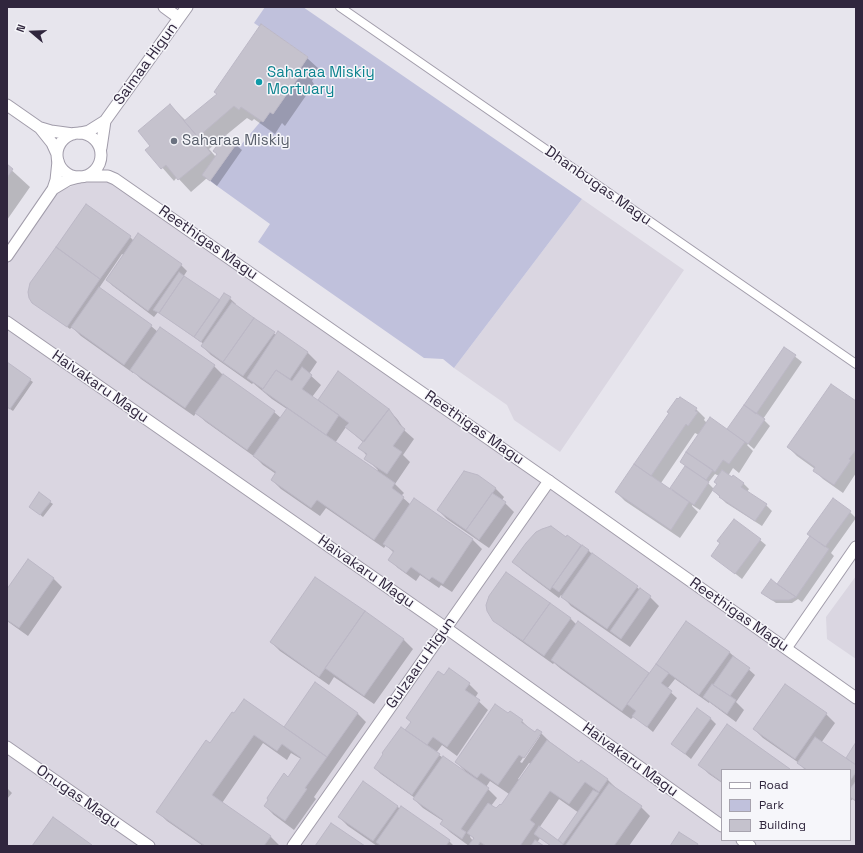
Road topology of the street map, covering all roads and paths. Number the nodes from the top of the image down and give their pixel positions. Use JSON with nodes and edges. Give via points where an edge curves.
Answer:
{"nodes":[{"id":1,"x":164,"y":7,"type":"edge"},
{"id":2,"x":187,"y":7,"type":"edge"},
{"id":3,"x":340,"y":7,"type":"edge"},
{"id":4,"x":180,"y":18,"type":"junction"},
{"id":5,"x":7,"y":105,"type":"edge"},
{"id":6,"x":105,"y":121,"type":"junction"},
{"id":7,"x":40,"y":128,"type":"junction"},
{"id":8,"x":76,"y":133,"type":"junction"},
{"id":9,"x":100,"y":148,"type":"junction"},
{"id":10,"x":57,"y":158,"type":"junction"},
{"id":11,"x":82,"y":177,"type":"junction"},
{"id":12,"x":53,"y":189,"type":"junction"},
{"id":13,"x":7,"y":256,"type":"edge"},
{"id":14,"x":7,"y":322,"type":"edge"},
{"id":15,"x":856,"y":364,"type":"edge"},
{"id":16,"x":549,"y":481,"type":"junction"},
{"id":17,"x":856,"y":546,"type":"edge"},
{"id":18,"x":446,"y":628,"type":"junction"},
{"id":19,"x":786,"y":648,"type":"junction"},
{"id":20,"x":856,"y":698,"type":"edge"},
{"id":21,"x":7,"y":747,"type":"edge"},
{"id":22,"x":721,"y":825,"type":"edge"},
{"id":23,"x":149,"y":846,"type":"edge"},
{"id":24,"x":293,"y":846,"type":"edge"}],
"edges":[{"from":1,"to":4,"type":"street"},
{"from":2,"to":4,"type":"street","name":"Saimaa Higun"},
{"from":3,"to":15,"type":"lane","name":"Dhanbugas Magu"},
{"from":4,"to":6,"type":"street","name":"Saimaa Higun"},
{"from":5,"to":7,"type":"street"},
{"from":6,"to":8,"type":"street","name":"Saimaa Higun"},
{"from":6,"to":9,"type":"street","name":"Saimaa Higun"},
{"from":7,"to":8,"type":"street"},
{"from":7,"to":10,"type":"street","via":[[52,143]]},
{"from":8,"to":9,"type":"street","via":[[93,137]]},
{"from":8,"to":10,"type":"street","via":[[62,142],[58,148]]},
{"from":9,"to":11,"type":"street","via":[[102,156],[97,169],[92,174]]},
{"from":10,"to":11,"type":"street","via":[[66,173]]},
{"from":10,"to":12,"type":"street"},
{"from":11,"to":12,"type":"street","via":[[68,180]]},
{"from":11,"to":16,"type":"street","name":"Reethigas Magu","via":[[108,176],[115,179]]},
{"from":12,"to":13,"type":"street"},
{"from":14,"to":18,"type":"street","name":"Haivakaru Magu"},
{"from":16,"to":18,"type":"street","name":"Gulzaaru Higun"},
{"from":16,"to":19,"type":"street","name":"Reethigas Magu"},
{"from":17,"to":19,"type":"street"},
{"from":18,"to":22,"type":"street","name":"Haivakaru Magu"},
{"from":18,"to":24,"type":"street","name":"Gulzaaru Higun"},
{"from":19,"to":20,"type":"street","name":"Reethigas Magu"},
{"from":21,"to":23,"type":"street","name":"Onugas Magu"}]}
